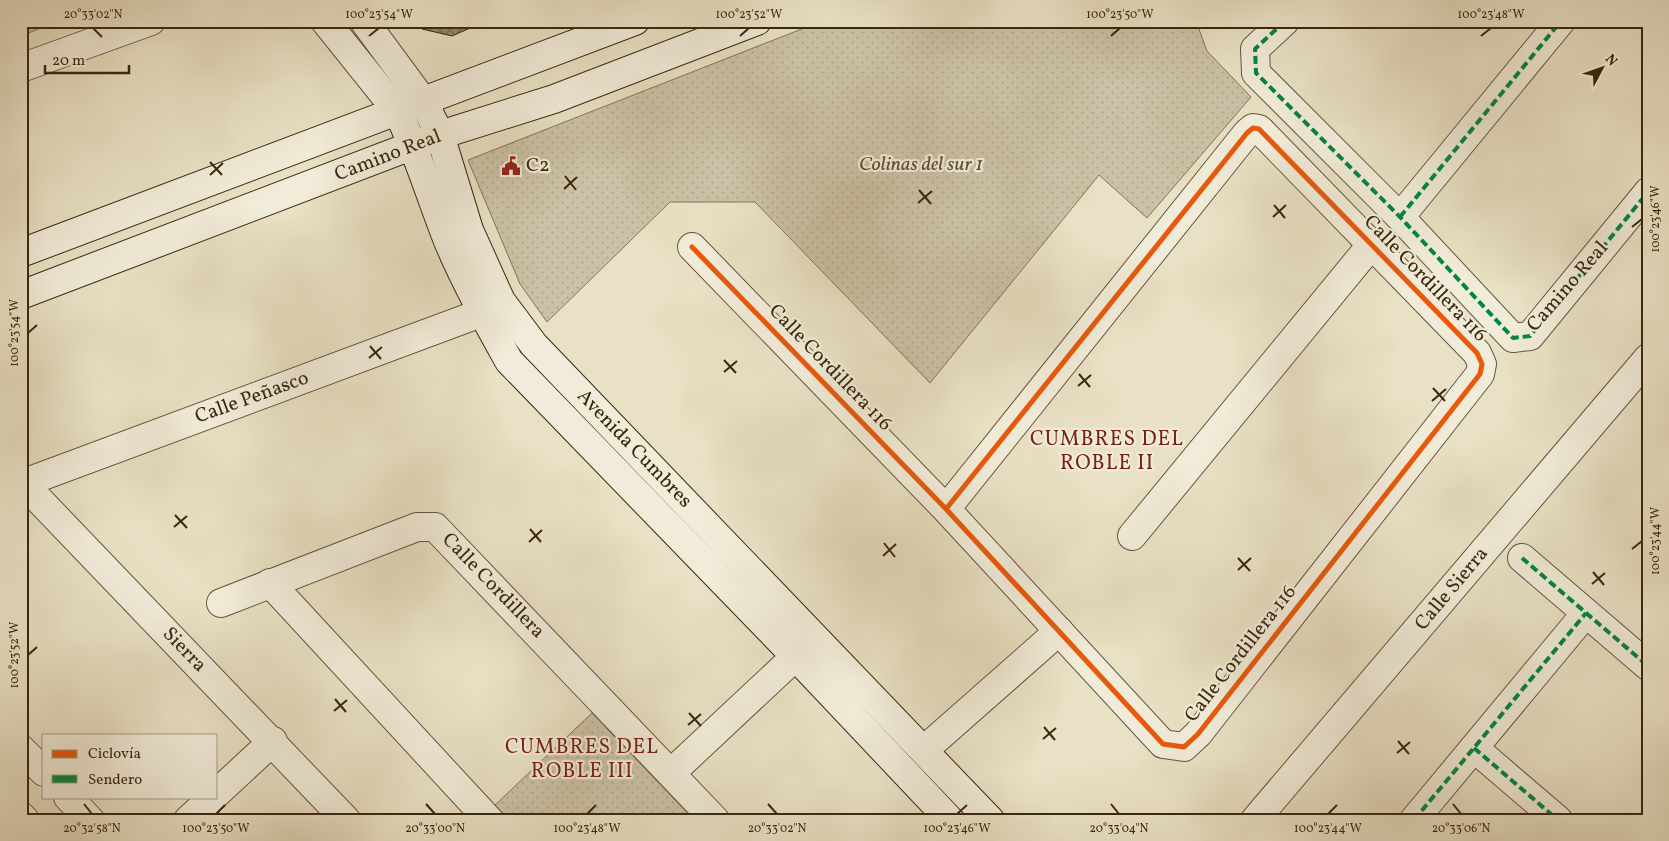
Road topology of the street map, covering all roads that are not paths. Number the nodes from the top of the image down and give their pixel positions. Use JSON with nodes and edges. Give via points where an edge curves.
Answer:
{"nodes":[{"id":1,"x":326,"y":21,"type":"edge"},
{"id":2,"x":364,"y":21,"type":"edge"},
{"id":3,"x":635,"y":21,"type":"edge"},
{"id":4,"x":757,"y":21,"type":"edge"},
{"id":5,"x":1285,"y":21,"type":"edge"},
{"id":6,"x":1561,"y":21,"type":"edge"},
{"id":7,"x":135,"y":24,"type":"edge"},
{"id":8,"x":594,"y":28,"type":"edge"},
{"id":9,"x":21,"y":68,"type":"edge"},
{"id":10,"x":423,"y":101,"type":"junction"},
{"id":11,"x":398,"y":112,"type":"junction"},
{"id":12,"x":440,"y":135,"type":"junction"},
{"id":13,"x":414,"y":146,"type":"junction"},
{"id":14,"x":1648,"y":192,"type":"edge"},
{"id":15,"x":1400,"y":217,"type":"junction"},
{"id":16,"x":1372,"y":244,"type":"junction"},
{"id":17,"x":692,"y":247,"type":"dead end"},
{"id":18,"x":21,"y":253,"type":"edge"},
{"id":19,"x":21,"y":295,"type":"edge"},
{"id":20,"x":481,"y":313,"type":"junction"},
{"id":21,"x":1648,"y":358,"type":"edge"},
{"id":22,"x":22,"y":482,"type":"edge"},
{"id":23,"x":946,"y":509,"type":"junction"},
{"id":24,"x":1132,"y":536,"type":"dead end"},
{"id":25,"x":1522,"y":558,"type":"dead end"},
{"id":26,"x":270,"y":583,"type":"junction"},
{"id":27,"x":221,"y":603,"type":"dead end"},
{"id":28,"x":1586,"y":613,"type":"junction"},
{"id":29,"x":1059,"y":631,"type":"junction"},
{"id":30,"x":816,"y":637,"type":"junction"},
{"id":31,"x":797,"y":658,"type":"junction"},
{"id":32,"x":1648,"y":666,"type":"edge"},
{"id":33,"x":273,"y":741,"type":"junction"},
{"id":34,"x":1474,"y":748,"type":"junction"},
{"id":35,"x":21,"y":749,"type":"edge"},
{"id":36,"x":924,"y":750,"type":"junction"},
{"id":37,"x":42,"y":770,"type":"edge"},
{"id":38,"x":671,"y":773,"type":"junction"},
{"id":39,"x":218,"y":792,"type":"edge"},
{"id":40,"x":69,"y":798,"type":"edge"},
{"id":41,"x":212,"y":798,"type":"edge"},
{"id":42,"x":21,"y":816,"type":"edge"},
{"id":43,"x":25,"y":820,"type":"edge"},
{"id":44,"x":90,"y":820,"type":"edge"},
{"id":45,"x":188,"y":820,"type":"edge"},
{"id":46,"x":346,"y":820,"type":"edge"},
{"id":47,"x":489,"y":820,"type":"edge"},
{"id":48,"x":715,"y":820,"type":"edge"},
{"id":49,"x":950,"y":820,"type":"edge"},
{"id":50,"x":990,"y":820,"type":"edge"},
{"id":51,"x":1255,"y":820,"type":"edge"},
{"id":52,"x":1414,"y":820,"type":"edge"},
{"id":53,"x":1558,"y":820,"type":"edge"}],
"edges":[{"from":1,"to":11,"type":"street","name":"Avenida Cumbres"},
{"from":2,"to":10,"type":"street","name":"Avenida Cumbres"},
{"from":3,"to":8,"type":"street","name":"Camino Real"},
{"from":4,"to":12,"type":"street","name":"Camino Real","via":[[554,99]]},
{"from":5,"to":15,"type":"street","name":"Camino Real","via":[[1255,50],[1256,73]]},
{"from":6,"to":15,"type":"street"},
{"from":7,"to":9,"type":"street"},
{"from":8,"to":10,"type":"street","name":"Camino Real"},
{"from":10,"to":11,"type":"street","name":"Camino Real"},
{"from":10,"to":12,"type":"street","name":"Avenida Cumbres"},
{"from":11,"to":13,"type":"street","name":"Avenida Cumbres"},
{"from":11,"to":18,"type":"street","name":"Camino Real"},
{"from":12,"to":13,"type":"street","name":"Camino Real"},
{"from":12,"to":30,"type":"street","name":"Avenida Cumbres","via":[[469,230],[501,301],[534,345]]},
{"from":13,"to":19,"type":"street","name":"Camino Real"},
{"from":13,"to":20,"type":"street","name":"Avenida Cumbres","via":[[448,240]]},
{"from":14,"to":15,"type":"street","name":"Camino Real","via":[[1530,336],[1513,338]]},
{"from":16,"to":23,"type":"street","name":"Calle Cordillera 116","via":[[1259,129],[1253,128]]},
{"from":16,"to":24,"type":"street","name":"Calle Cordillera 116"},
{"from":16,"to":29,"type":"street","name":"Calle Cordillera 116","via":[[1478,353],[1482,364],[1480,374],[1198,734],[1184,747],[1163,744]]},
{"from":17,"to":23,"type":"street","name":"Calle Cordillera 116"},
{"from":20,"to":22,"type":"street","name":"Calle Peñasco"},
{"from":20,"to":31,"type":"street","name":"Avenida Cumbres","via":[[508,361]]},
{"from":21,"to":51,"type":"street","name":"Calle Sierra"},
{"from":22,"to":33,"type":"street","name":"Sierra"},
{"from":23,"to":29,"type":"street","name":"Calle Cordillera 116"},
{"from":25,"to":28,"type":"street"},
{"from":26,"to":27,"type":"street","name":"Calle Cordillera"},
{"from":26,"to":38,"type":"street","name":"Calle Cordillera","via":[[417,527],[435,527]]},
{"from":26,"to":47,"type":"street"},
{"from":28,"to":32,"type":"street"},
{"from":28,"to":34,"type":"street"},
{"from":29,"to":36,"type":"street"},
{"from":30,"to":31,"type":"street"},
{"from":30,"to":36,"type":"street","name":"Avenida Cumbres"},
{"from":31,"to":38,"type":"street"},
{"from":31,"to":49,"type":"street","name":"Avenida Cumbres"},
{"from":33,"to":39,"type":"street"},
{"from":33,"to":46,"type":"street","name":"Sierra"},
{"from":34,"to":52,"type":"street"},
{"from":34,"to":53,"type":"street"},
{"from":35,"to":37,"type":"street"},
{"from":36,"to":50,"type":"street","name":"Avenida Cumbres"},
{"from":38,"to":48,"type":"street","name":"Calle Cordillera"},
{"from":40,"to":44,"type":"street"},
{"from":41,"to":45,"type":"street"},
{"from":42,"to":43,"type":"street"}]}
